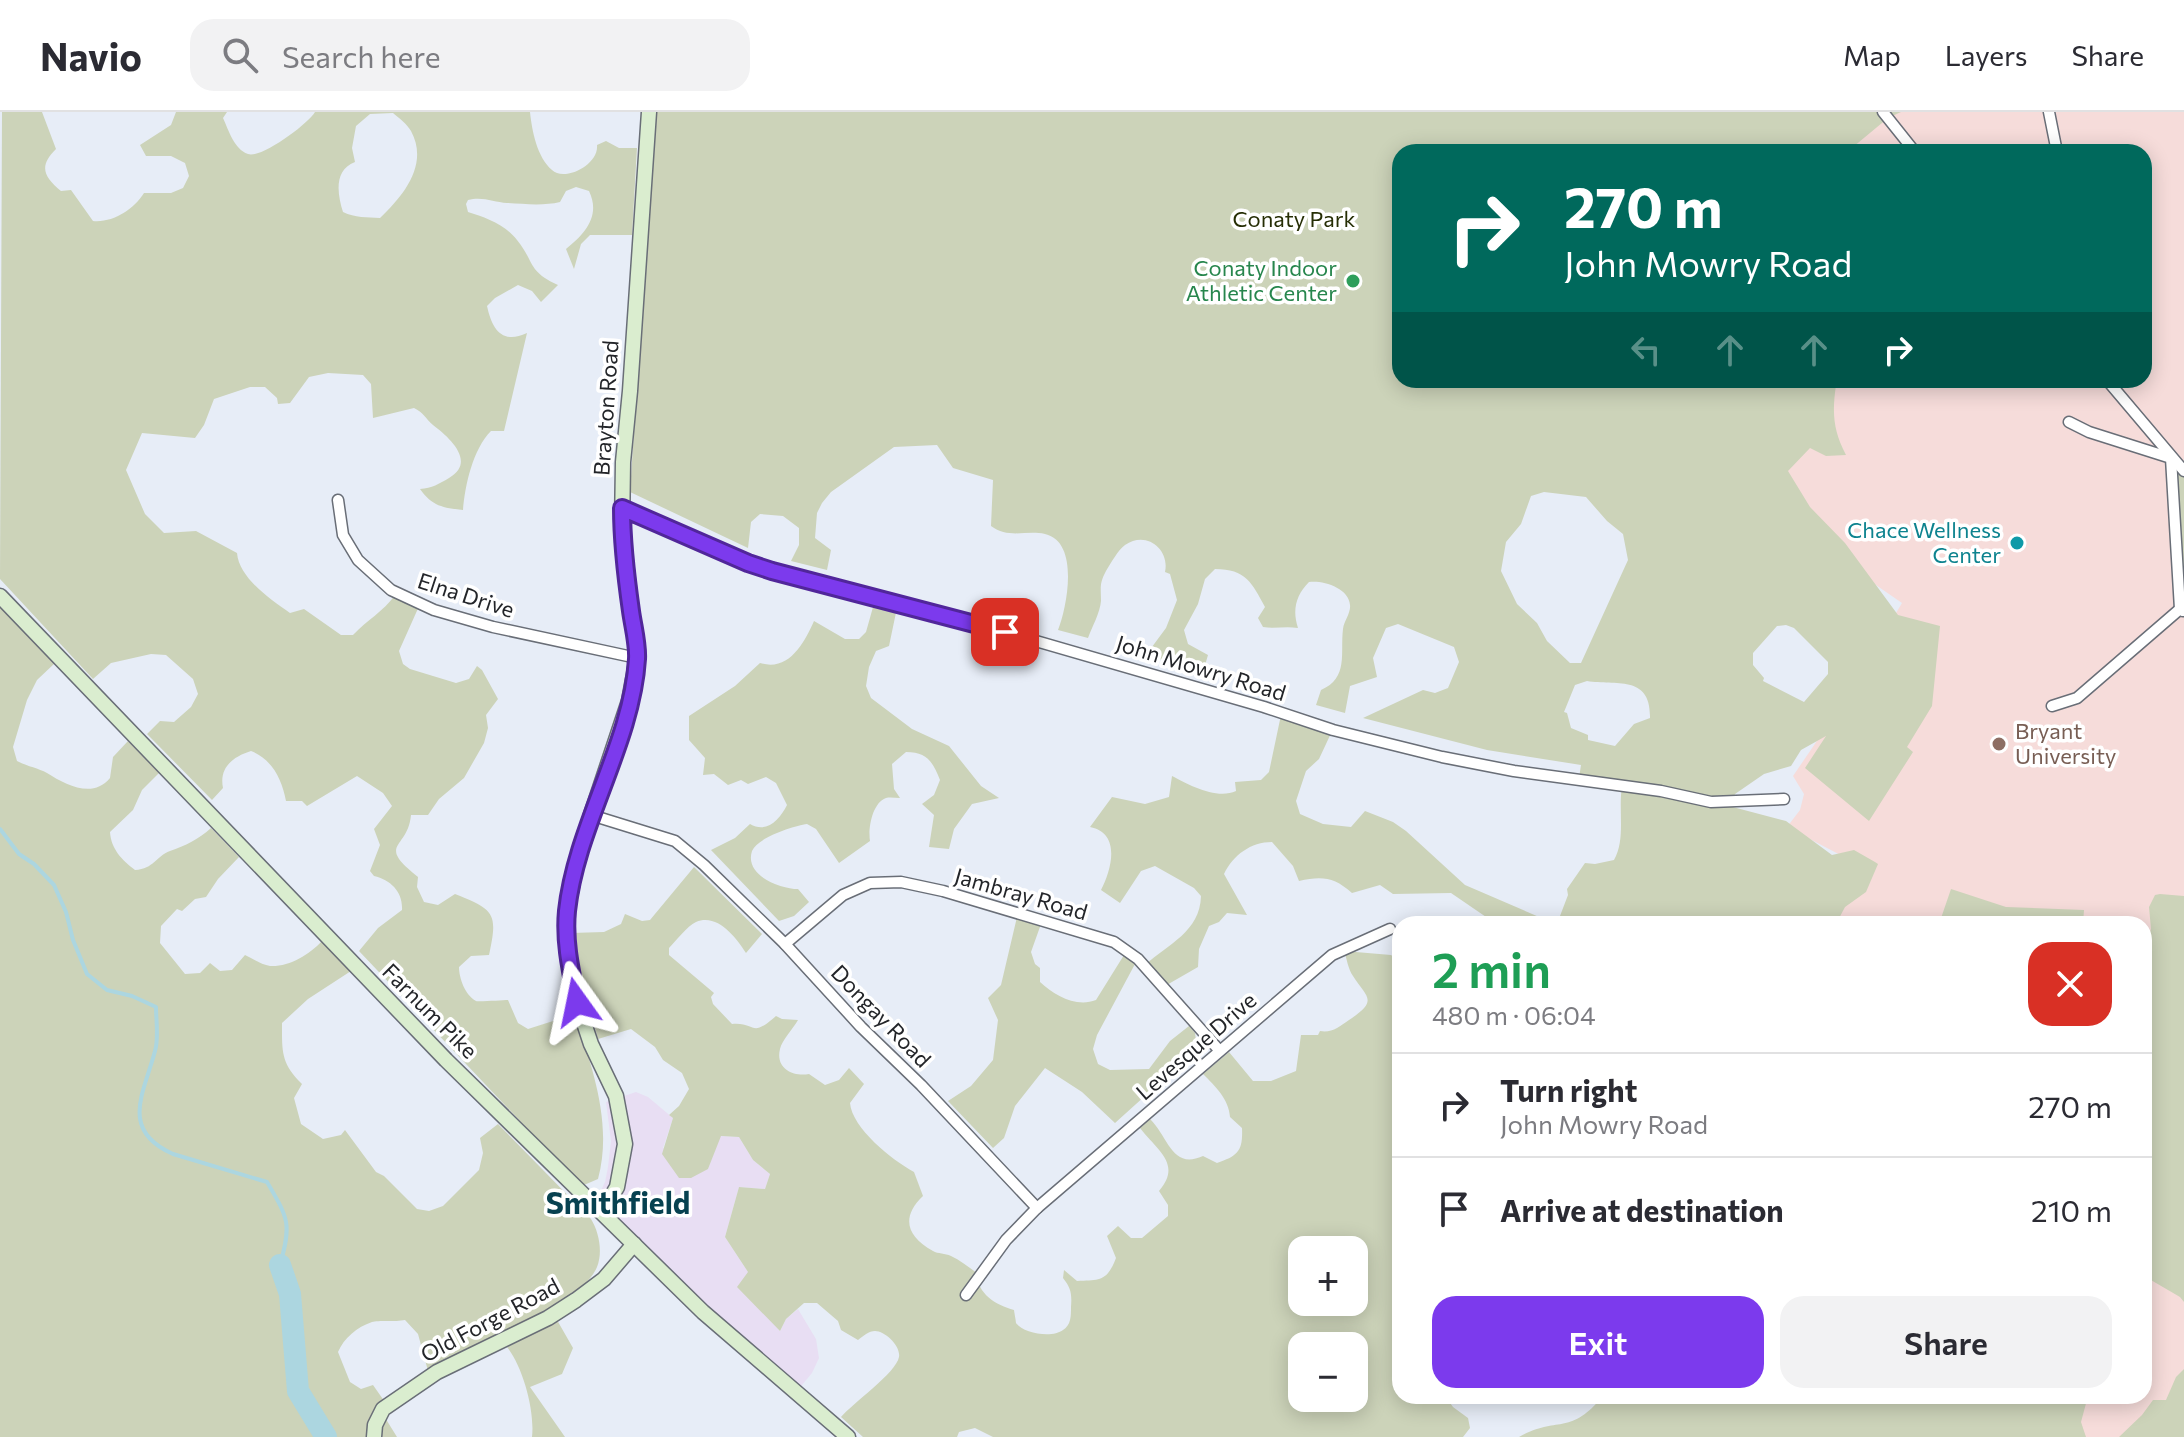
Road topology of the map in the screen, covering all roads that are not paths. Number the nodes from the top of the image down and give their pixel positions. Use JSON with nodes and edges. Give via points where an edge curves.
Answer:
{"nodes":[{"id":1,"x":649,"y":112,"type":"edge"},
{"id":2,"x":1883,"y":112,"type":"edge"},
{"id":3,"x":2049,"y":112,"type":"edge"},
{"id":4,"x":1909,"y":144,"type":"edge"},
{"id":5,"x":2055,"y":144,"type":"edge"},
{"id":6,"x":2114,"y":388,"type":"edge"},
{"id":7,"x":2069,"y":422,"type":"dead end"},
{"id":8,"x":2171,"y":458,"type":"junction"},
{"id":9,"x":2184,"y":471,"type":"edge"},
{"id":10,"x":338,"y":500,"type":"dead end"},
{"id":11,"x":622,"y":508,"type":"junction"},
{"id":12,"x":0,"y":596,"type":"edge"},
{"id":13,"x":2182,"y":611,"type":"edge"},
{"id":14,"x":637,"y":658,"type":"junction"},
{"id":15,"x":2052,"y":706,"type":"dead end"},
{"id":16,"x":1784,"y":799,"type":"dead end"},
{"id":17,"x":591,"y":815,"type":"junction"},
{"id":18,"x":1390,"y":929,"type":"dead end"},
{"id":19,"x":785,"y":944,"type":"junction"},
{"id":20,"x":1219,"y":1050,"type":"junction"},
{"id":21,"x":1037,"y":1208,"type":"junction"},
{"id":22,"x":603,"y":1211,"type":"junction"},
{"id":23,"x":634,"y":1244,"type":"junction"},
{"id":24,"x":966,"y":1295,"type":"dead end"},
{"id":25,"x":374,"y":1437,"type":"edge"},
{"id":26,"x":848,"y":1437,"type":"edge"}],
"edges":[{"from":1,"to":11,"type":"street","name":"Brayton Road"},
{"from":2,"to":4,"type":"street"},
{"from":3,"to":5,"type":"street"},
{"from":6,"to":8,"type":"street"},
{"from":7,"to":8,"type":"street"},
{"from":8,"to":9,"type":"street"},
{"from":8,"to":13,"type":"street"},
{"from":10,"to":14,"type":"street","name":"Elna Drive","via":[[343,535],[358,560],[391,590],[434,610],[493,627]]},
{"from":11,"to":14,"type":"street","name":"Brayton Road"},
{"from":11,"to":16,"type":"street","name":"John Mowry Road","via":[[795,579],[1005,632],[1348,734],[1514,771],[1711,802]]},
{"from":12,"to":22,"type":"street","name":"Farnum Pike","via":[[435,1049]]},
{"from":13,"to":15,"type":"street","via":[[2077,698]]},
{"from":14,"to":17,"type":"street","name":"Brayton Road","via":[[626,713]]},
{"from":17,"to":19,"type":"street","name":"Dongay Road","via":[[675,841]]},
{"from":17,"to":22,"type":"street","name":"Brayton Road","via":[[567,912],[568,957],[591,1044],[616,1096],[625,1144],[617,1187]]},
{"from":18,"to":20,"type":"street","name":"Levesque Drive","via":[[1332,955]]},
{"from":19,"to":20,"type":"street","name":"Jambray Road","via":[[843,895],[870,883],[901,882],[943,891],[1114,942],[1138,959]]},
{"from":19,"to":21,"type":"street","name":"Dongay Road"},
{"from":20,"to":21,"type":"street","name":"Levesque Drive"},
{"from":21,"to":24,"type":"street"},
{"from":22,"to":23,"type":"street","name":"Farnum Pike"},
{"from":23,"to":25,"type":"street","name":"Old Forge Road","via":[[604,1279],[576,1300],[437,1372],[392,1403],[378,1416]]},
{"from":23,"to":26,"type":"street","name":"Farnum Pike","via":[[703,1312]]}]}
